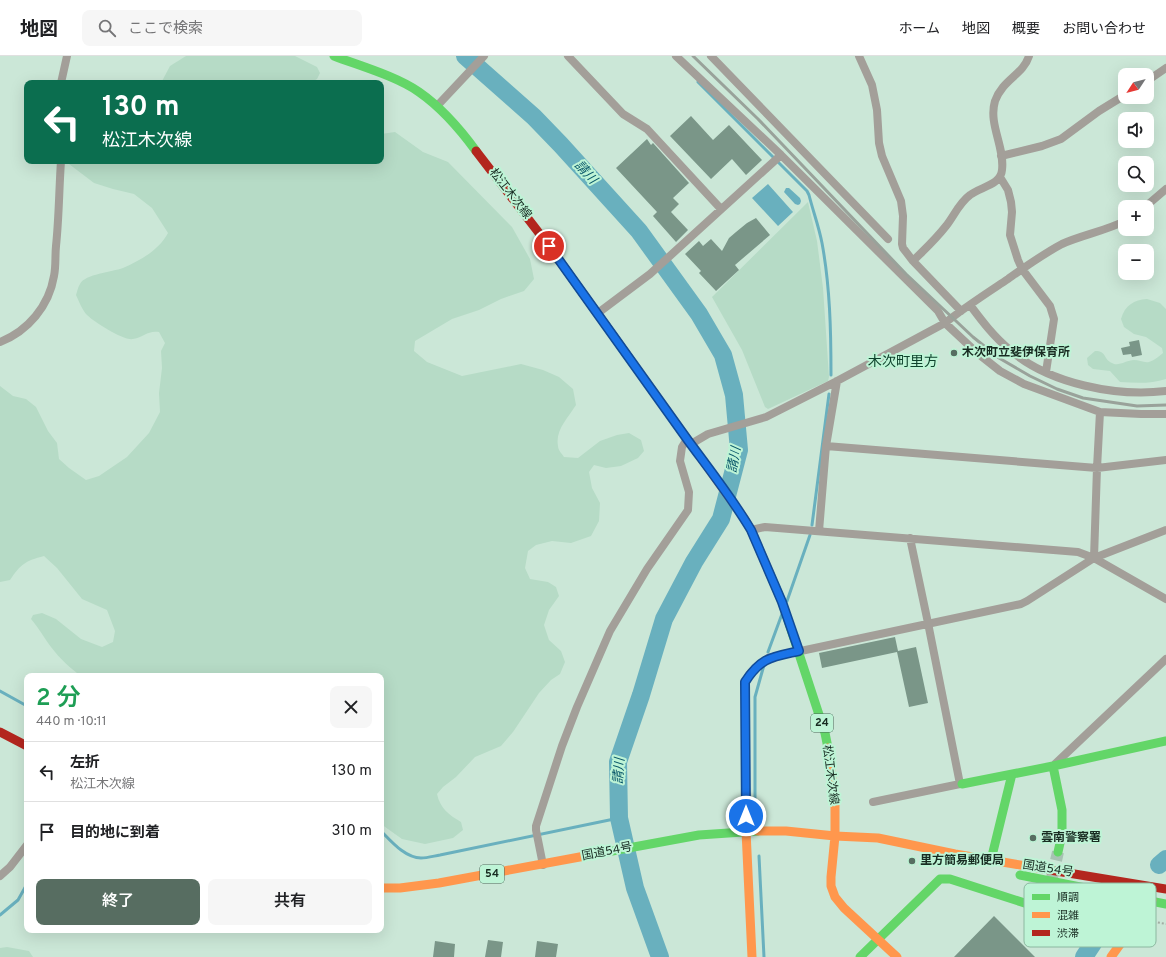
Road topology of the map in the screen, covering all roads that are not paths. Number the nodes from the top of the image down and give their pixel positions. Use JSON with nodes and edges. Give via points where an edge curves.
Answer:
{"nodes":[{"id":1,"x":67,"y":56,"type":"edge"},
{"id":2,"x":334,"y":56,"type":"edge"},
{"id":3,"x":484,"y":56,"type":"edge"},
{"id":4,"x":568,"y":56,"type":"edge"},
{"id":5,"x":676,"y":56,"type":"edge"},
{"id":6,"x":711,"y":56,"type":"edge"},
{"id":7,"x":859,"y":56,"type":"edge"},
{"id":8,"x":1030,"y":56,"type":"edge"},
{"id":9,"x":1166,"y":68,"type":"edge"},
{"id":10,"x":1154,"y":76,"type":"edge"},
{"id":11,"x":61,"y":80,"type":"edge"},
{"id":12,"x":1118,"y":99,"type":"edge"},
{"id":13,"x":437,"y":106,"type":"junction"},
{"id":14,"x":1001,"y":156,"type":"junction"},
{"id":15,"x":777,"y":158,"type":"junction"},
{"id":16,"x":61,"y":164,"type":"edge"},
{"id":17,"x":1000,"y":177,"type":"junction"},
{"id":18,"x":1166,"y":189,"type":"edge"},
{"id":19,"x":1153,"y":200,"type":"edge"},
{"id":20,"x":721,"y":209,"type":"junction"},
{"id":21,"x":1118,"y":224,"type":"edge"},
{"id":22,"x":888,"y":239,"type":"dead end"},
{"id":23,"x":912,"y":261,"type":"junction"},
{"id":24,"x":1022,"y":269,"type":"junction"},
{"id":25,"x":970,"y":305,"type":"junction"},
{"id":26,"x":961,"y":311,"type":"junction"},
{"id":27,"x":598,"y":313,"type":"junction"},
{"id":28,"x":945,"y":323,"type":"junction"},
{"id":29,"x":0,"y":342,"type":"edge"},
{"id":30,"x":1046,"y":372,"type":"junction"},
{"id":31,"x":837,"y":381,"type":"junction"},
{"id":32,"x":1166,"y":391,"type":"edge"},
{"id":33,"x":1100,"y":412,"type":"junction"},
{"id":34,"x":1166,"y":414,"type":"edge"},
{"id":35,"x":689,"y":442,"type":"junction"},
{"id":36,"x":826,"y":446,"type":"junction"},
{"id":37,"x":1166,"y":460,"type":"edge"},
{"id":38,"x":1096,"y":468,"type":"junction"},
{"id":39,"x":751,"y":530,"type":"junction"},
{"id":40,"x":1166,"y":530,"type":"edge"},
{"id":41,"x":819,"y":531,"type":"junction"},
{"id":42,"x":910,"y":538,"type":"junction"},
{"id":43,"x":1094,"y":558,"type":"junction"},
{"id":44,"x":1166,"y":598,"type":"edge"},
{"id":45,"x":928,"y":623,"type":"junction"},
{"id":46,"x":799,"y":651,"type":"junction"},
{"id":47,"x":1166,"y":659,"type":"edge"},
{"id":48,"x":0,"y":732,"type":"edge"},
{"id":49,"x":1166,"y":741,"type":"edge"},
{"id":50,"x":24,"y":744,"type":"edge"},
{"id":51,"x":1053,"y":766,"type":"junction"},
{"id":52,"x":1012,"y":774,"type":"junction"},
{"id":53,"x":961,"y":784,"type":"junction"},
{"id":54,"x":873,"y":802,"type":"dead end"},
{"id":55,"x":746,"y":831,"type":"junction"},
{"id":56,"x":835,"y":836,"type":"junction"},
{"id":57,"x":874,"y":847,"type":"dead end"},
{"id":58,"x":24,"y":849,"type":"edge"},
{"id":59,"x":897,"y":851,"type":"dead end"},
{"id":60,"x":1058,"y":852,"type":"tunnel mouth"},
{"id":61,"x":991,"y":860,"type":"junction"},
{"id":62,"x":543,"y":865,"type":"junction"},
{"id":63,"x":998,"y":870,"type":"dead end"},
{"id":64,"x":1013,"y":874,"type":"dead end"},
{"id":65,"x":0,"y":876,"type":"edge"},
{"id":66,"x":1061,"y":883,"type":"edge"},
{"id":67,"x":1139,"y":883,"type":"edge"},
{"id":68,"x":1165,"y":887,"type":"edge"},
{"id":69,"x":384,"y":888,"type":"edge"},
{"id":70,"x":1156,"y":896,"type":"edge"},
{"id":71,"x":1156,"y":901,"type":"edge"},
{"id":72,"x":1024,"y":903,"type":"edge"},
{"id":73,"x":1166,"y":904,"type":"edge"},
{"id":74,"x":878,"y":939,"type":"junction"},
{"id":75,"x":1118,"y":947,"type":"edge"},
{"id":76,"x":752,"y":957,"type":"edge"},
{"id":77,"x":860,"y":957,"type":"edge"},
{"id":78,"x":897,"y":957,"type":"edge"},
{"id":79,"x":1111,"y":957,"type":"edge"}],
"edges":[{"from":1,"to":11,"type":"street"},
{"from":2,"to":13,"type":"main road","name":"松江木次線","number":"24","via":[[397,80],[418,91]]},
{"from":3,"to":13,"type":"street"},
{"from":4,"to":20,"type":"street","via":[[623,114],[647,129]]},
{"from":5,"to":15,"type":"street"},
{"from":6,"to":22,"type":"street"},
{"from":7,"to":23,"type":"street","via":[[872,85],[882,156],[901,201],[902,244]]},
{"from":8,"to":14,"type":"street","via":[[1023,67],[1002,87],[995,103],[994,121]]},
{"from":9,"to":10,"type":"street"},
{"from":12,"to":14,"type":"street","via":[[1053,143]]},
{"from":13,"to":27,"type":"main road","name":"松江木次線","number":"24","via":[[466,138]]},
{"from":14,"to":17,"type":"street","via":[[1003,169]]},
{"from":15,"to":20,"type":"street"},
{"from":15,"to":28,"type":"street","via":[[938,311]]},
{"from":16,"to":29,"type":"street","via":[[54,276],[49,293],[35,317],[22,330]]},
{"from":17,"to":23,"type":"street","via":[[964,200],[946,226]]},
{"from":17,"to":24,"type":"street","via":[[1008,190],[1011,202],[1010,234]]},
{"from":18,"to":19,"type":"street"},
{"from":20,"to":27,"type":"street","via":[[650,274]]},
{"from":21,"to":24,"type":"street","via":[[1062,244]]},
{"from":23,"to":26,"type":"street"},
{"from":24,"to":25,"type":"street"},
{"from":24,"to":30,"type":"street","via":[[1053,312]]},
{"from":25,"to":26,"type":"street"},
{"from":25,"to":30,"type":"street","via":[[1011,351]]},
{"from":26,"to":28,"type":"street"},
{"from":27,"to":35,"type":"main road","name":"松江木次線","number":"24"},
{"from":28,"to":31,"type":"street"},
{"from":28,"to":33,"type":"street","via":[[1000,371],[1024,384]]},
{"from":30,"to":32,"type":"street","via":[[1075,383],[1107,390],[1139,393]]},
{"from":31,"to":35,"type":"street","via":[[758,420]]},
{"from":31,"to":36,"type":"street"},
{"from":33,"to":34,"type":"street"},
{"from":33,"to":38,"type":"street"},
{"from":35,"to":39,"type":"main road","name":"松江木次線","number":"24","via":[[706,462]]},
{"from":35,"to":62,"type":"street","via":[[682,447],[680,461],[689,492],[688,510],[647,569],[610,631],[576,707],[536,830]]},
{"from":36,"to":38,"type":"street"},
{"from":36,"to":41,"type":"street"},
{"from":37,"to":38,"type":"street"},
{"from":38,"to":43,"type":"street"},
{"from":39,"to":41,"type":"street","via":[[765,527]]},
{"from":39,"to":46,"type":"main road","name":"松江木次線","number":"24","via":[[782,602]]},
{"from":40,"to":43,"type":"street"},
{"from":41,"to":42,"type":"street"},
{"from":42,"to":43,"type":"street","via":[[1078,552]]},
{"from":42,"to":45,"type":"street"},
{"from":43,"to":44,"type":"street"},
{"from":43,"to":45,"type":"street","via":[[1021,604]]},
{"from":45,"to":46,"type":"street"},
{"from":45,"to":53,"type":"street"},
{"from":46,"to":55,"type":"street","via":[[768,658],[751,672],[745,682]]},
{"from":46,"to":56,"type":"main road","name":"松江木次線","number":"24","via":[[825,733],[835,803]]},
{"from":47,"to":51,"type":"street"},
{"from":48,"to":50,"type":"main road"},
{"from":49,"to":51,"type":"main road"},
{"from":51,"to":52,"type":"main road"},
{"from":51,"to":60,"type":"main road","via":[[1062,810],[1062,834]]},
{"from":52,"to":53,"type":"main road"},
{"from":52,"to":61,"type":"main road"},
{"from":53,"to":54,"type":"street"},
{"from":55,"to":56,"type":"main road","name":"国道54号","number":"54","via":[[786,831]]},
{"from":55,"to":62,"type":"main road","name":"国道54号","number":"54","via":[[705,834]]},
{"from":55,"to":76,"type":"main road"},
{"from":56,"to":57,"type":"main road","name":"国道54号","number":"54"},
{"from":56,"to":61,"type":"main road","name":"国道54号","number":"54","via":[[878,838]]},
{"from":56,"to":74,"type":"main road","name":"松江木次線","via":[[831,877],[835,897]]},
{"from":58,"to":65,"type":"street"},
{"from":59,"to":63,"type":"main road"},
{"from":61,"to":67,"type":"main road","name":"国道54号","number":"54"},
{"from":62,"to":69,"type":"main road","name":"国道54号","number":"54","via":[[439,883]]},
{"from":64,"to":66,"type":"main road","name":"国道54号"},
{"from":68,"to":70,"type":"main road"},
{"from":71,"to":73,"type":"main road","name":"国道54号"},
{"from":72,"to":74,"type":"main road","via":[[940,878]]},
{"from":74,"to":77,"type":"main road"},
{"from":74,"to":78,"type":"main road","name":"松江木次線"},
{"from":75,"to":79,"type":"main road"}]}
